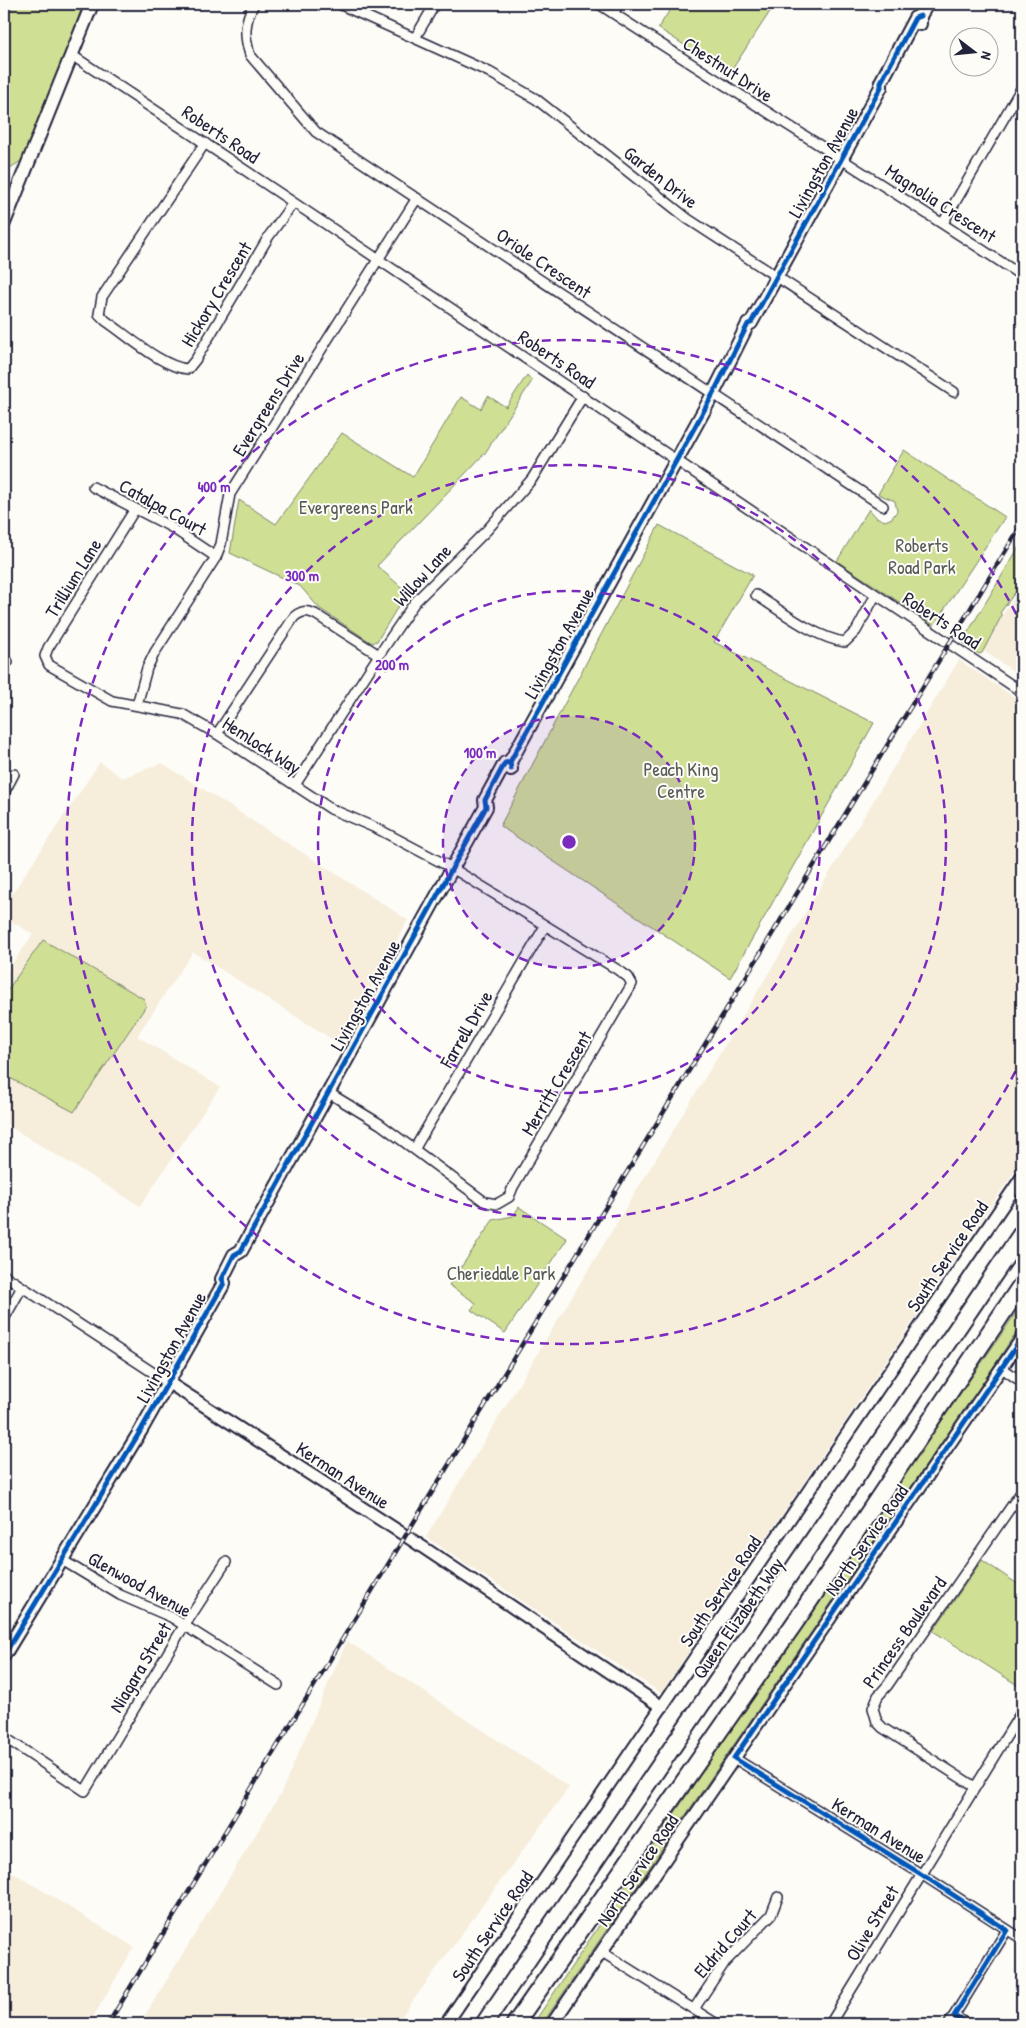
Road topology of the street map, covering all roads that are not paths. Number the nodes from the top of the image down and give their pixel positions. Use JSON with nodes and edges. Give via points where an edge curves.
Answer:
{"nodes":[{"id":1,"x":92,"y":4,"type":"edge"},
{"id":2,"x":254,"y":4,"type":"edge"},
{"id":3,"x":339,"y":4,"type":"edge"},
{"id":4,"x":434,"y":4,"type":"edge"},
{"id":5,"x":599,"y":4,"type":"edge"},
{"id":6,"x":619,"y":4,"type":"edge"},
{"id":7,"x":927,"y":4,"type":"edge"},
{"id":8,"x":613,"y":13,"type":"junction"},
{"id":9,"x":415,"y":38,"type":"junction"},
{"id":10,"x":73,"y":56,"type":"junction"},
{"id":11,"x":1022,"y":87,"type":"edge"},
{"id":12,"x":205,"y":143,"type":"junction"},
{"id":13,"x":842,"y":158,"type":"junction"},
{"id":14,"x":417,"y":198,"type":"junction"},
{"id":15,"x":293,"y":203,"type":"junction"},
{"id":16,"x":4,"y":223,"type":"edge"},
{"id":17,"x":943,"y":223,"type":"junction"},
{"id":18,"x":378,"y":260,"type":"junction"},
{"id":19,"x":1022,"y":276,"type":"edge"},
{"id":20,"x":776,"y":277,"type":"junction"},
{"id":21,"x":954,"y":392,"type":"dead end"},
{"id":22,"x":713,"y":394,"type":"junction"},
{"id":23,"x":583,"y":396,"type":"junction"},
{"id":24,"x":677,"y":460,"type":"junction"},
{"id":25,"x":93,"y":487,"type":"dead end"},
{"id":26,"x":883,"y":506,"type":"dead end"},
{"id":27,"x":135,"y":509,"type":"junction"},
{"id":28,"x":216,"y":557,"type":"junction"},
{"id":29,"x":756,"y":596,"type":"dead end"},
{"id":30,"x":875,"y":596,"type":"junction"},
{"id":31,"x":379,"y":654,"type":"junction"},
{"id":32,"x":49,"y":666,"type":"joint"},
{"id":33,"x":1022,"y":692,"type":"edge"},
{"id":34,"x":137,"y":704,"type":"junction"},
{"id":35,"x":217,"y":734,"type":"junction"},
{"id":36,"x":14,"y":774,"type":"dead end"},
{"id":37,"x":295,"y":785,"type":"junction"},
{"id":38,"x":4,"y":794,"type":"edge"},
{"id":39,"x":452,"y":868,"type":"junction"},
{"id":40,"x":544,"y":926,"type":"junction"},
{"id":41,"x":329,"y":1093,"type":"junction"},
{"id":42,"x":415,"y":1148,"type":"junction"},
{"id":43,"x":1022,"y":1177,"type":"edge"},
{"id":44,"x":1022,"y":1233,"type":"edge"},
{"id":45,"x":4,"y":1274,"type":"edge"},
{"id":46,"x":1022,"y":1284,"type":"edge"},
{"id":47,"x":22,"y":1287,"type":"junction"},
{"id":48,"x":4,"y":1319,"type":"edge"},
{"id":49,"x":1022,"y":1338,"type":"edge"},
{"id":50,"x":1002,"y":1368,"type":"junction"},
{"id":51,"x":1022,"y":1382,"type":"edge"},
{"id":52,"x":169,"y":1383,"type":"junction"},
{"id":53,"x":1022,"y":1491,"type":"edge"},
{"id":54,"x":62,"y":1560,"type":"junction"},
{"id":55,"x":226,"y":1562,"type":"dead end"},
{"id":56,"x":184,"y":1626,"type":"junction"},
{"id":57,"x":4,"y":1655,"type":"edge"},
{"id":58,"x":278,"y":1685,"type":"dead end"},
{"id":59,"x":662,"y":1707,"type":"junction"},
{"id":60,"x":1022,"y":1711,"type":"edge"},
{"id":61,"x":4,"y":1737,"type":"edge"},
{"id":62,"x":734,"y":1758,"type":"junction"},
{"id":63,"x":975,"y":1787,"type":"junction"},
{"id":64,"x":921,"y":1874,"type":"junction"},
{"id":65,"x":778,"y":1897,"type":"dead end"},
{"id":66,"x":1007,"y":1930,"type":"junction"},
{"id":67,"x":1022,"y":1939,"type":"edge"},
{"id":68,"x":602,"y":1952,"type":"junction"},
{"id":69,"x":694,"y":2009,"type":"junction"},
{"id":70,"x":954,"y":2016,"type":"junction"},
{"id":71,"x":446,"y":2024,"type":"edge"},
{"id":72,"x":484,"y":2024,"type":"edge"},
{"id":73,"x":516,"y":2024,"type":"edge"},
{"id":74,"x":552,"y":2024,"type":"edge"},
{"id":75,"x":717,"y":2024,"type":"edge"},
{"id":76,"x":830,"y":2024,"type":"edge"},
{"id":77,"x":949,"y":2024,"type":"edge"},
{"id":78,"x":967,"y":2024,"type":"edge"}],
"edges":[{"from":1,"to":10,"type":"main road"},
{"from":2,"to":14,"type":"street","name":"Oriole Crescent","via":[[245,26],[248,47],[256,62],[316,132]]},
{"from":3,"to":9,"type":"street","name":"Garden Drive"},
{"from":4,"to":9,"type":"street"},
{"from":5,"to":8,"type":"street","name":"Chestnut Drive"},
{"from":6,"to":8,"type":"street"},
{"from":7,"to":13,"type":"main road","name":"Livingston Avenue","via":[[915,18]]},
{"from":8,"to":13,"type":"street","name":"Chestnut Drive"},
{"from":9,"to":20,"type":"street","name":"Garden Drive","via":[[489,72],[536,100],[688,219]]},
{"from":10,"to":12,"type":"street","name":"Roberts Road"},
{"from":10,"to":16,"type":"main road"},
{"from":11,"to":17,"type":"street"},
{"from":12,"to":15,"type":"street","name":"Roberts Road"},
{"from":12,"to":15,"type":"street","name":"Hickory Crescent","via":[[102,297],[99,308],[99,314],[106,321],[160,358],[188,369]]},
{"from":13,"to":17,"type":"street","name":"Magnolia Crescent"},
{"from":13,"to":20,"type":"main road","name":"Livingston Avenue"},
{"from":14,"to":18,"type":"street","name":"Evergreens Drive"},
{"from":14,"to":22,"type":"street","name":"Oriole Crescent"},
{"from":15,"to":18,"type":"street","name":"Roberts Road"},
{"from":17,"to":19,"type":"street","name":"Magnolia Crescent"},
{"from":18,"to":23,"type":"street","name":"Roberts Road"},
{"from":18,"to":28,"type":"street","name":"Evergreens Drive","via":[[230,494]]},
{"from":20,"to":21,"type":"street","name":"Garden Drive"},
{"from":20,"to":22,"type":"main road","name":"Livingston Avenue"},
{"from":22,"to":24,"type":"main road","name":"Livingston Avenue"},
{"from":22,"to":26,"type":"street","name":"Oriole Crescent"},
{"from":23,"to":24,"type":"street","name":"Roberts Road"},
{"from":23,"to":31,"type":"street","name":"Willow Lane","via":[[532,479],[487,530],[420,596]]},
{"from":24,"to":30,"type":"street","name":"Roberts Road"},
{"from":24,"to":39,"type":"main road","name":"Livingston Avenue","via":[[510,762],[505,763],[485,800],[486,808]]},
{"from":25,"to":27,"type":"street","name":"Catalpa Court"},
{"from":27,"to":28,"type":"street","name":"Catalpa Court","via":[[171,527]]},
{"from":27,"to":32,"type":"street","name":"Trillium Lane","via":[[48,648],[44,656]]},
{"from":28,"to":34,"type":"street","name":"Evergreens Drive","via":[[155,652]]},
{"from":29,"to":30,"type":"street","via":[[816,631],[845,642],[856,631]]},
{"from":30,"to":33,"type":"street","name":"Roberts Road"},
{"from":31,"to":35,"type":"street","via":[[315,614],[308,611],[300,613],[294,617]]},
{"from":31,"to":37,"type":"street","name":"Willow Lane"},
{"from":32,"to":34,"type":"street","name":"Hemlock Way","via":[[112,701]]},
{"from":34,"to":35,"type":"street","name":"Hemlock Way","via":[[182,714]]},
{"from":35,"to":37,"type":"street","name":"Hemlock Way"},
{"from":36,"to":38,"type":"street"},
{"from":37,"to":39,"type":"street","name":"Hemlock Way","via":[[332,809]]},
{"from":39,"to":40,"type":"street","name":"Merritt Crescent"},
{"from":39,"to":41,"type":"main road","name":"Livingston Avenue"},
{"from":40,"to":42,"type":"street","name":"Farrell Drive"},
{"from":40,"to":42,"type":"street","name":"Merritt Crescent","via":[[628,976],[632,984],[509,1197],[497,1204],[485,1202]]},
{"from":41,"to":42,"type":"street","name":"Merritt Crescent"},
{"from":41,"to":52,"type":"main road","name":"Livingston Avenue","via":[[241,1251],[234,1255],[222,1278],[224,1283]]},
{"from":43,"to":59,"type":"street","name":"South Service Road"},
{"from":44,"to":72,"type":"highway","name":"Queen Elizabeth Way"},
{"from":45,"to":47,"type":"street","name":"Kerman Avenue"},
{"from":46,"to":73,"type":"highway","via":[[796,1621]]},
{"from":47,"to":48,"type":"street"},
{"from":47,"to":52,"type":"street","name":"Kerman Avenue"},
{"from":49,"to":50,"type":"street","name":"North Service Road"},
{"from":50,"to":51,"type":"street"},
{"from":50,"to":62,"type":"street","name":"North Service Road"},
{"from":52,"to":54,"type":"main road","name":"Livingston Avenue"},
{"from":52,"to":59,"type":"street","name":"Kerman Avenue"},
{"from":53,"to":63,"type":"street","name":"Princess Boulevard","via":[[878,1696],[873,1708],[877,1722],[883,1728]]},
{"from":54,"to":56,"type":"street","name":"Glenwood Avenue","via":[[120,1596],[171,1617]]},
{"from":54,"to":57,"type":"main road","name":"Livingston Avenue"},
{"from":55,"to":56,"type":"street","name":"Niagara Street"},
{"from":56,"to":58,"type":"street","name":"Glenwood Avenue"},
{"from":56,"to":61,"type":"street","name":"Niagara Street","via":[[85,1790]]},
{"from":59,"to":71,"type":"street","name":"South Service Road"},
{"from":60,"to":63,"type":"street","name":"Olive Street"},
{"from":62,"to":64,"type":"street","name":"Kerman Avenue"},
{"from":62,"to":68,"type":"street","name":"North Service Road"},
{"from":63,"to":64,"type":"street","name":"Olive Street"},
{"from":64,"to":66,"type":"street","name":"Kerman Avenue"},
{"from":64,"to":76,"type":"street","name":"Olive Street"},
{"from":65,"to":69,"type":"street","name":"Eldrid Court","via":[[771,1914],[725,1962]]},
{"from":66,"to":67,"type":"street","name":"Kerman Avenue"},
{"from":66,"to":70,"type":"street"},
{"from":68,"to":69,"type":"street"},
{"from":68,"to":74,"type":"street","name":"North Service Road"},
{"from":69,"to":75,"type":"street"},
{"from":70,"to":77,"type":"street"},
{"from":70,"to":78,"type":"street"}]}
